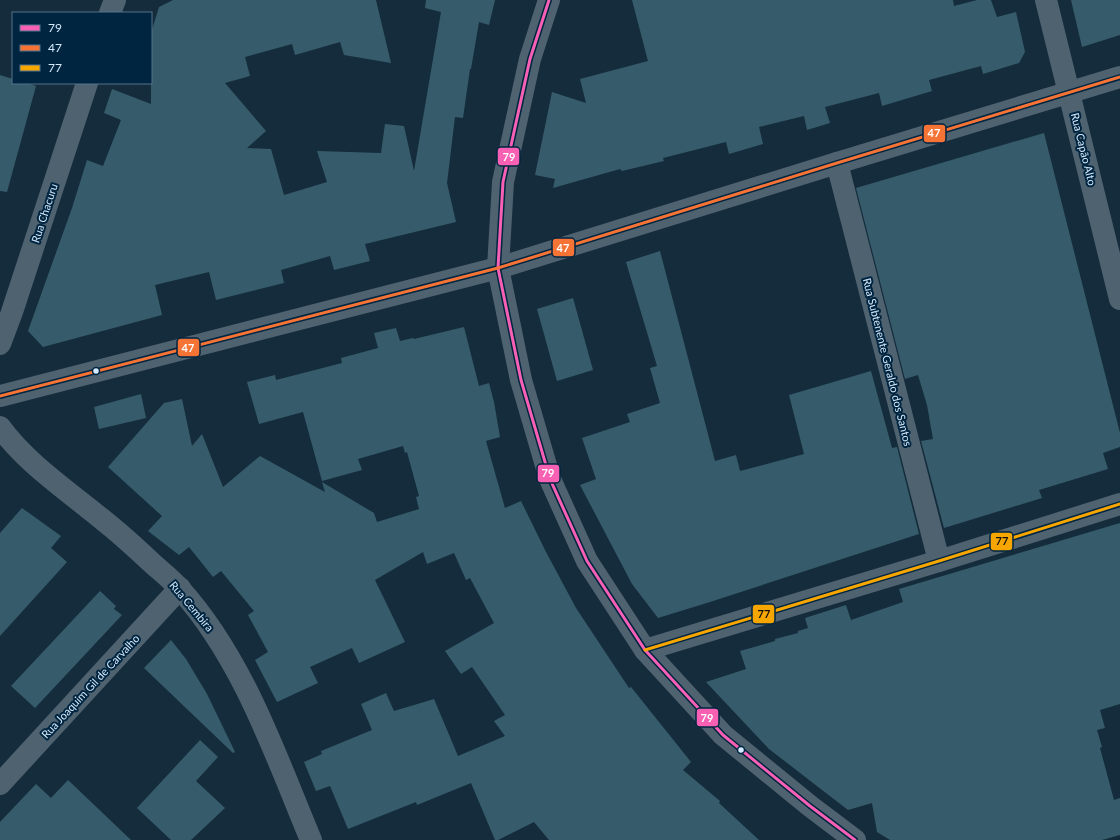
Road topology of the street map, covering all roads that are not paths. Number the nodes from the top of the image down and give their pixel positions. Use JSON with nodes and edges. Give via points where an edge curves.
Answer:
{"nodes":[{"id":1,"x":114,"y":0,"type":"edge"},
{"id":2,"x":549,"y":0,"type":"edge"},
{"id":3,"x":1046,"y":0,"type":"edge"},
{"id":4,"x":110,"y":12,"type":"edge"},
{"id":5,"x":1120,"y":77,"type":"edge"},
{"id":6,"x":87,"y":84,"type":"edge"},
{"id":7,"x":1070,"y":93,"type":"junction"},
{"id":8,"x":837,"y":163,"type":"junction"},
{"id":9,"x":498,"y":268,"type":"junction"},
{"id":10,"x":1120,"y":299,"type":"edge"},
{"id":11,"x":0,"y":344,"type":"edge"},
{"id":12,"x":0,"y":396,"type":"edge"},
{"id":13,"x":0,"y":427,"type":"edge"},
{"id":14,"x":1120,"y":504,"type":"edge"},
{"id":15,"x":939,"y":562,"type":"junction"},
{"id":16,"x":180,"y":588,"type":"junction"},
{"id":17,"x":645,"y":650,"type":"junction"},
{"id":18,"x":0,"y":784,"type":"edge"},
{"id":19,"x":311,"y":840,"type":"edge"},
{"id":20,"x":855,"y":840,"type":"edge"}],
"edges":[{"from":1,"to":4,"type":"street"},
{"from":2,"to":9,"type":"street","via":[[530,59],[503,182]]},
{"from":3,"to":7,"type":"street","name":"Rua Capão Alto"},
{"from":5,"to":7,"type":"street"},
{"from":6,"to":11,"type":"street","name":"Rua Chacuru"},
{"from":7,"to":8,"type":"street"},
{"from":7,"to":10,"type":"street","name":"Rua Capão Alto"},
{"from":8,"to":9,"type":"street"},
{"from":8,"to":15,"type":"street","name":"Rua Subtenente Geraldo dos Santos"},
{"from":9,"to":12,"type":"street"},
{"from":9,"to":17,"type":"street","via":[[521,380],[550,479],[587,560]]},
{"from":13,"to":16,"type":"street","name":"Rua Cembira","via":[[12,444],[105,521]]},
{"from":14,"to":15,"type":"street"},
{"from":15,"to":17,"type":"street"},
{"from":16,"to":18,"type":"street","name":"Rua Joaquim Gil de Carvalho"},
{"from":16,"to":19,"type":"street","name":"Rua Cembira","via":[[215,634],[245,685]]},
{"from":17,"to":20,"type":"street","via":[[723,735]]}]}
